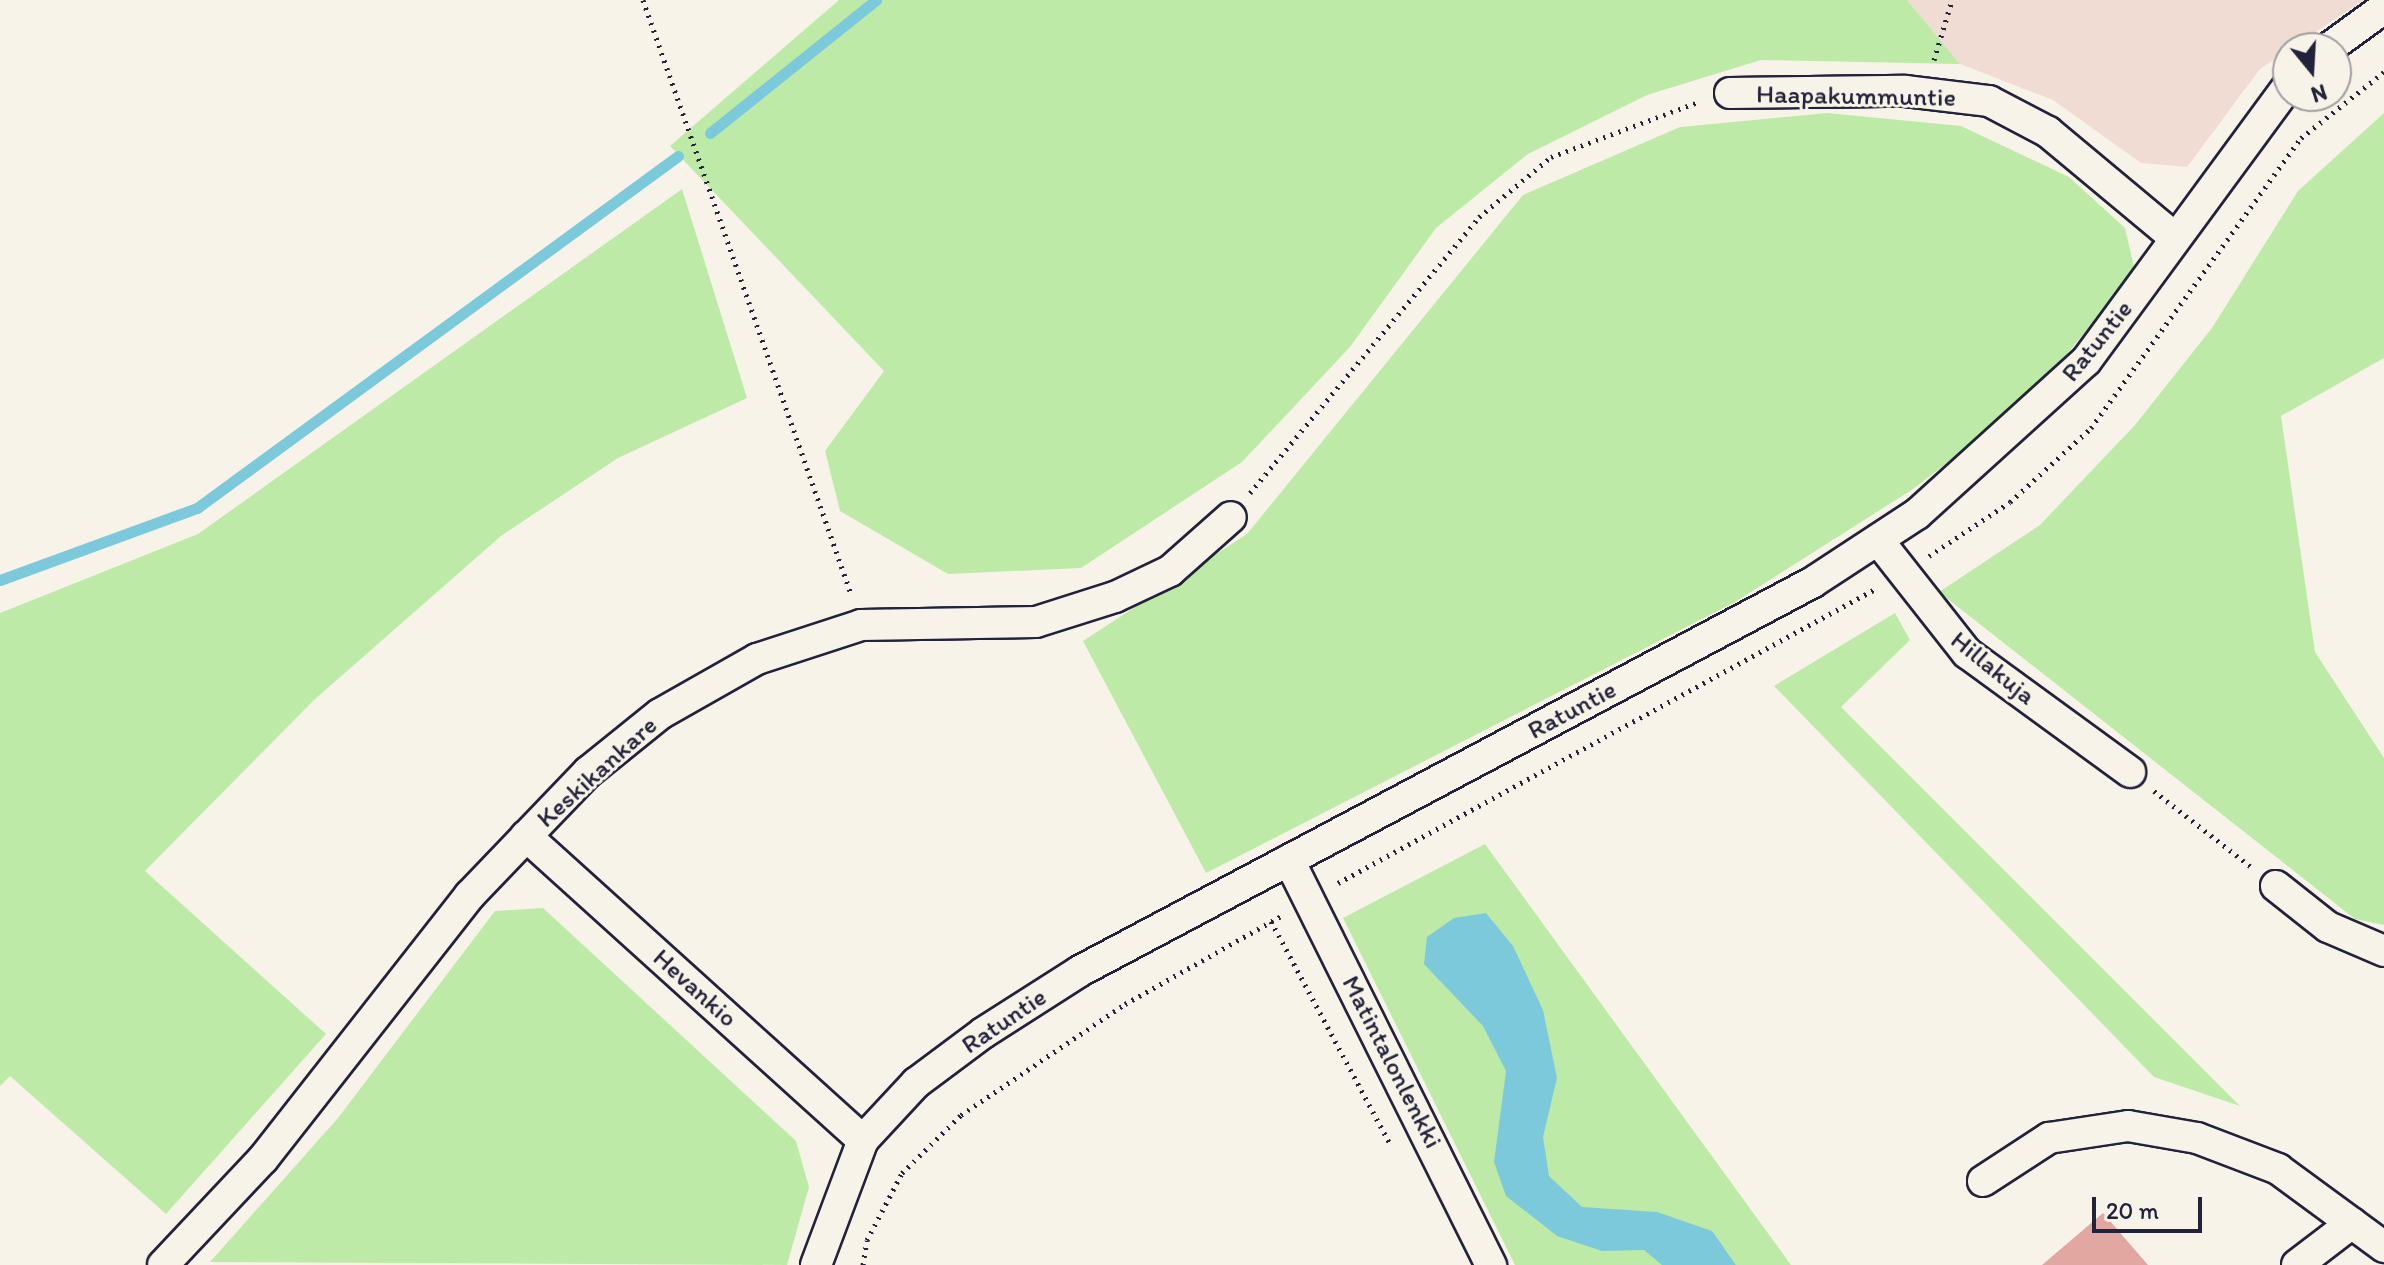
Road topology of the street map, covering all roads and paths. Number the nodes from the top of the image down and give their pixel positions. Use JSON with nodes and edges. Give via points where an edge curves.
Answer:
{"nodes":[{"id":1,"x":643,"y":0,"type":"edge"},
{"id":2,"x":1952,"y":0,"type":"edge"},
{"id":3,"x":2384,"y":8,"type":"edge"},
{"id":4,"x":2351,"y":32,"type":"edge"},
{"id":5,"x":1730,"y":93,"type":"joint"},
{"id":6,"x":1924,"y":93,"type":"junction"},
{"id":7,"x":2272,"y":108,"type":"edge"},
{"id":8,"x":2175,"y":238,"type":"junction"},
{"id":9,"x":1231,"y":517,"type":"joint"},
{"id":10,"x":1878,"y":540,"type":"junction"},
{"id":11,"x":861,"y":625,"type":"junction"},
{"id":12,"x":2130,"y":772,"type":"joint"},
{"id":13,"x":526,"y":836,"type":"junction"},
{"id":14,"x":1289,"y":860,"type":"junction"},
{"id":15,"x":2276,"y":886,"type":"joint"},
{"id":16,"x":1271,"y":921,"type":"dead end"},
{"id":17,"x":2384,"y":951,"type":"edge"},
{"id":18,"x":863,"y":1140,"type":"junction"},
{"id":19,"x":1394,"y":1152,"type":"dead end"},
{"id":20,"x":1983,"y":1181,"type":"dead end"},
{"id":21,"x":2374,"y":1232,"type":"edge"},
{"id":22,"x":163,"y":1265,"type":"edge"},
{"id":23,"x":816,"y":1265,"type":"edge"},
{"id":24,"x":1491,"y":1265,"type":"edge"},
{"id":25,"x":2297,"y":1265,"type":"edge"}],
"edges":[{"from":1,"to":11,"type":"path"},
{"from":2,"to":6,"type":"path"},
{"from":3,"to":4,"type":"street"},
{"from":5,"to":6,"type":"street","name":"Haapakummuntie"},
{"from":5,"to":9,"type":"path","via":[[1644,116],[1551,157],[1479,217]]},
{"from":6,"to":8,"type":"street","name":"Haapakummuntie","via":[[1989,101],[2048,132]]},
{"from":7,"to":8,"type":"street","name":"Ratuntie"},
{"from":8,"to":10,"type":"street","name":"Ratuntie","via":[[2086,361],[2006,441]]},
{"from":9,"to":11,"type":"street","name":"Keskikankare","via":[[1170,571],[1036,622]]},
{"from":10,"to":12,"type":"street","name":"Hillakuja","via":[[1967,653]]},
{"from":10,"to":14,"type":"street","name":"Ratuntie","via":[[1813,582]]},
{"from":11,"to":13,"type":"street","name":"Keskikankare","via":[[757,659],[660,714]]},
{"from":12,"to":15,"type":"path"},
{"from":13,"to":18,"type":"street","name":"Hevankio"},
{"from":13,"to":22,"type":"street","name":"Keskikankare","via":[[470,895],[263,1159]]},
{"from":14,"to":18,"type":"street","name":"Ratuntie","via":[[1080,971],[983,1033],[916,1083]]},
{"from":14,"to":24,"type":"street","name":"Matintalonlenkki"},
{"from":15,"to":17,"type":"street","via":[[2328,927]]},
{"from":16,"to":19,"type":"path"},
{"from":18,"to":23,"type":"street","name":"Ratuntie"},
{"from":20,"to":21,"type":"street","via":[[2049,1138],[2128,1126],[2197,1138],[2278,1169]]},
{"from":21,"to":25,"type":"street"}]}
